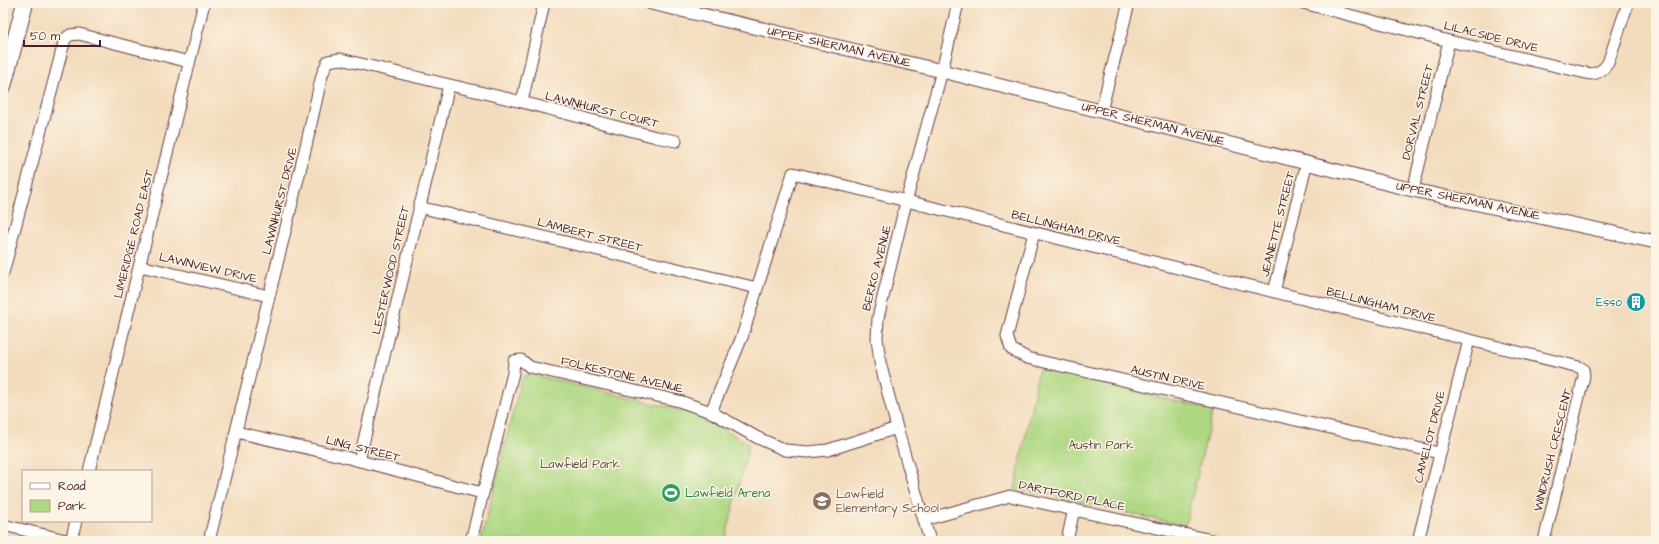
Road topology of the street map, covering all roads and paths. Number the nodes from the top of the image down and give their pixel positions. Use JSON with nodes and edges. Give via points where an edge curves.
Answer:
{"nodes":[{"id":1,"x":24,"y":3,"type":"edge"},
{"id":2,"x":204,"y":3,"type":"edge"},
{"id":3,"x":544,"y":3,"type":"edge"},
{"id":4,"x":651,"y":3,"type":"edge"},
{"id":5,"x":958,"y":3,"type":"edge"},
{"id":6,"x":1129,"y":3,"type":"edge"},
{"id":7,"x":1303,"y":3,"type":"edge"},
{"id":8,"x":1628,"y":3,"type":"edge"},
{"id":9,"x":665,"y":5,"type":"edge"},
{"id":10,"x":1449,"y":41,"type":"junction"},
{"id":11,"x":189,"y":62,"type":"junction"},
{"id":12,"x":942,"y":71,"type":"junction"},
{"id":13,"x":449,"y":85,"type":"junction"},
{"id":14,"x":3,"y":86,"type":"edge"},
{"id":15,"x":522,"y":102,"type":"junction"},
{"id":16,"x":1101,"y":111,"type":"junction"},
{"id":17,"x":676,"y":141,"type":"dead end"},
{"id":18,"x":1307,"y":162,"type":"junction"},
{"id":19,"x":1413,"y":190,"type":"junction"},
{"id":20,"x":906,"y":202,"type":"junction"},
{"id":21,"x":419,"y":205,"type":"junction"},
{"id":22,"x":1034,"y":233,"type":"junction"},
{"id":23,"x":1656,"y":242,"type":"edge"},
{"id":24,"x":140,"y":266,"type":"junction"},
{"id":25,"x":3,"y":273,"type":"edge"},
{"id":26,"x":757,"y":288,"type":"junction"},
{"id":27,"x":1274,"y":292,"type":"junction"},
{"id":28,"x":269,"y":296,"type":"junction"},
{"id":29,"x":1469,"y":340,"type":"junction"},
{"id":30,"x":1579,"y":367,"type":"joint"},
{"id":31,"x":711,"y":412,"type":"junction"},
{"id":32,"x":897,"y":428,"type":"junction"},
{"id":33,"x":236,"y":432,"type":"junction"},
{"id":34,"x":1439,"y":453,"type":"junction"},
{"id":35,"x":359,"y":461,"type":"junction"},
{"id":36,"x":89,"y":470,"type":"edge"},
{"id":37,"x":482,"y":493,"type":"junction"},
{"id":38,"x":1074,"y":509,"type":"junction"},
{"id":39,"x":924,"y":520,"type":"junction"},
{"id":40,"x":76,"y":522,"type":"edge"},
{"id":41,"x":3,"y":525,"type":"edge"},
{"id":42,"x":71,"y":541,"type":"edge"},
{"id":43,"x":209,"y":541,"type":"edge"},
{"id":44,"x":471,"y":541,"type":"edge"},
{"id":45,"x":930,"y":541,"type":"edge"},
{"id":46,"x":1067,"y":541,"type":"edge"},
{"id":47,"x":1216,"y":541,"type":"edge"},
{"id":48,"x":1418,"y":541,"type":"edge"},
{"id":49,"x":1544,"y":541,"type":"edge"}],
"edges":[{"from":1,"to":14,"type":"highway"},
{"from":2,"to":11,"type":"street","name":"LIMERIDGE ROAD EAST"},
{"from":3,"to":15,"type":"street"},
{"from":4,"to":9,"type":"main road","name":"UPPER SHERMAN AVENUE"},
{"from":5,"to":12,"type":"street","name":"BERKO AVENUE"},
{"from":6,"to":16,"type":"street"},
{"from":7,"to":10,"type":"street","name":"LILACSIDE DRIVE"},
{"from":8,"to":10,"type":"street","name":"LILACSIDE DRIVE","via":[[1608,63],[1597,73],[1582,73]]},
{"from":9,"to":12,"type":"main road","name":"UPPER SHERMAN AVENUE"},
{"from":10,"to":19,"type":"street","name":"DORVAL STREET"},
{"from":11,"to":24,"type":"street","name":"LIMERIDGE ROAD EAST"},
{"from":11,"to":25,"type":"street","via":[[79,34],[70,35],[65,39]]},
{"from":12,"to":16,"type":"main road","name":"UPPER SHERMAN AVENUE"},
{"from":12,"to":20,"type":"street","name":"BERKO AVENUE"},
{"from":13,"to":15,"type":"street","name":"LAWNHURST DRIVE"},
{"from":13,"to":21,"type":"street","name":"LESTERWOOD STREET"},
{"from":13,"to":28,"type":"street","name":"LAWNHURST DRIVE","via":[[340,59],[328,62],[322,76]]},
{"from":15,"to":17,"type":"street","name":"LAWNHURST COURT"},
{"from":16,"to":18,"type":"main road","name":"UPPER SHERMAN AVENUE"},
{"from":18,"to":19,"type":"main road","name":"UPPER SHERMAN AVENUE"},
{"from":18,"to":27,"type":"street","name":"JEANETTE STREET"},
{"from":19,"to":23,"type":"main road","name":"UPPER SHERMAN AVENUE"},
{"from":20,"to":22,"type":"street","name":"BELLINGHAM DRIVE"},
{"from":20,"to":26,"type":"street","name":"BELLINGHAM DRIVE","via":[[793,173]]},
{"from":20,"to":32,"type":"street","name":"BERKO AVENUE","via":[[878,318],[877,338],[880,362]]},
{"from":21,"to":26,"type":"street","name":"LAMBERT STREET"},
{"from":21,"to":35,"type":"street","name":"LESTERWOOD STREET"},
{"from":22,"to":27,"type":"street","name":"BELLINGHAM DRIVE"},
{"from":22,"to":34,"type":"street","name":"AUSTIN DRIVE","via":[[1007,336],[1011,349],[1027,358]]},
{"from":24,"to":28,"type":"street","name":"LAWNVIEW DRIVE"},
{"from":24,"to":36,"type":"street","name":"LIMERIDGE ROAD EAST"},
{"from":26,"to":31,"type":"street","name":"BELLINGHAM DRIVE","via":[[742,337]]},
{"from":27,"to":29,"type":"street","name":"BELLINGHAM DRIVE"},
{"from":28,"to":33,"type":"street","name":"LAWNHURST DRIVE"},
{"from":29,"to":30,"type":"street","name":"BELLINGHAM DRIVE"},
{"from":29,"to":34,"type":"street","name":"CAMELOT DRIVE"},
{"from":30,"to":49,"type":"street","name":"WINDRUSH CRESCENT","via":[[1583,369],[1584,376]]},
{"from":31,"to":32,"type":"street","name":"FOLKESTONE AVENUE","via":[[785,450],[808,452],[828,450]]},
{"from":31,"to":37,"type":"street","name":"FOLKESTONE AVENUE","via":[[679,401],[530,367],[521,360],[514,361]]},
{"from":32,"to":39,"type":"street","name":"BERKO AVENUE"},
{"from":33,"to":35,"type":"street","name":"LING STREET"},
{"from":33,"to":43,"type":"street","name":"LAWNHURST DRIVE"},
{"from":34,"to":48,"type":"street","name":"CAMELOT DRIVE"},
{"from":35,"to":37,"type":"street","name":"LING STREET"},
{"from":37,"to":44,"type":"street","name":"FOLKESTONE AVENUE"},
{"from":38,"to":39,"type":"street","name":"DARTFORD PLACE","via":[[1010,496]]},
{"from":38,"to":46,"type":"street"},
{"from":38,"to":47,"type":"street","name":"DARTFORD PLACE"},
{"from":39,"to":45,"type":"street","name":"BERKO AVENUE"},
{"from":40,"to":42,"type":"street"},
{"from":41,"to":42,"type":"street"}]}
